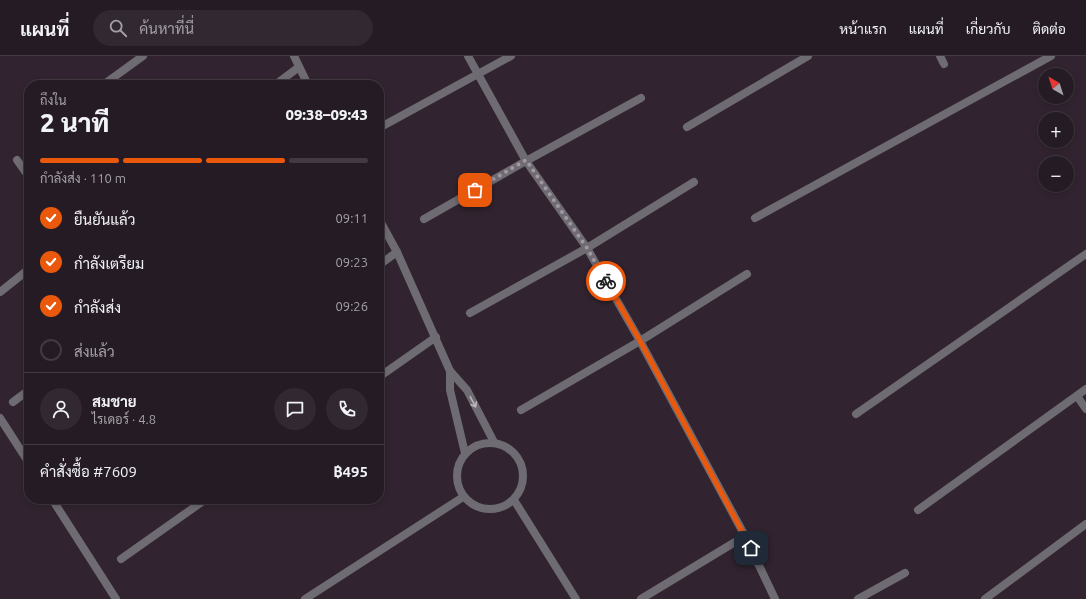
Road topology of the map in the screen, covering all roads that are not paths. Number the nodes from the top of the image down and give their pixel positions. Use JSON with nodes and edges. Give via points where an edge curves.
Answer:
{"nodes":[{"id":1,"x":143,"y":56,"type":"edge"},
{"id":2,"x":294,"y":56,"type":"edge"},
{"id":3,"x":468,"y":56,"type":"edge"},
{"id":4,"x":511,"y":56,"type":"edge"},
{"id":5,"x":808,"y":56,"type":"edge"},
{"id":6,"x":940,"y":56,"type":"edge"},
{"id":7,"x":1051,"y":56,"type":"edge"},
{"id":8,"x":944,"y":64,"type":"dead end"},
{"id":9,"x":299,"y":67,"type":"junction"},
{"id":10,"x":478,"y":74,"type":"junction"},
{"id":11,"x":110,"y":80,"type":"edge"},
{"id":12,"x":282,"y":80,"type":"edge"},
{"id":13,"x":306,"y":80,"type":"edge"},
{"id":14,"x":641,"y":98,"type":"dead end"},
{"id":15,"x":384,"y":125,"type":"edge"},
{"id":16,"x":687,"y":127,"type":"dead end"},
{"id":17,"x":17,"y":160,"type":"dead end"},
{"id":18,"x":526,"y":160,"type":"junction"},
{"id":19,"x":24,"y":170,"type":"edge"},
{"id":20,"x":694,"y":182,"type":"dead end"},
{"id":21,"x":755,"y":218,"type":"dead end"},
{"id":22,"x":424,"y":219,"type":"dead end"},
{"id":23,"x":384,"y":228,"type":"edge"},
{"id":24,"x":587,"y":248,"type":"junction"},
{"id":25,"x":397,"y":252,"type":"junction"},
{"id":26,"x":1086,"y":254,"type":"edge"},
{"id":27,"x":384,"y":261,"type":"edge"},
{"id":28,"x":24,"y":273,"type":"edge"},
{"id":29,"x":746,"y":274,"type":"dead end"},
{"id":30,"x":0,"y":292,"type":"edge"},
{"id":31,"x":470,"y":313,"type":"dead end"},
{"id":32,"x":436,"y":337,"type":"junction"},
{"id":33,"x":640,"y":341,"type":"junction"},
{"id":34,"x":450,"y":371,"type":"junction"},
{"id":35,"x":384,"y":373,"type":"edge"},
{"id":36,"x":1086,"y":389,"type":"edge"},
{"id":37,"x":24,"y":394,"type":"edge"},
{"id":38,"x":1077,"y":396,"type":"junction"},
{"id":39,"x":13,"y":402,"type":"dead end"},
{"id":40,"x":1086,"y":409,"type":"edge"},
{"id":41,"x":522,"y":410,"type":"dead end"},
{"id":42,"x":856,"y":414,"type":"dead end"},
{"id":43,"x":0,"y":418,"type":"edge"},
{"id":44,"x":494,"y":442,"type":"junction"},
{"id":45,"x":465,"y":453,"type":"junction"},
{"id":46,"x":24,"y":455,"type":"edge"},
{"id":47,"x":463,"y":497,"type":"junction"},
{"id":48,"x":514,"y":500,"type":"junction"},
{"id":49,"x":55,"y":504,"type":"edge"},
{"id":50,"x":199,"y":504,"type":"edge"},
{"id":51,"x":918,"y":510,"type":"dead end"},
{"id":52,"x":1086,"y":524,"type":"edge"},
{"id":53,"x":745,"y":536,"type":"junction"},
{"id":54,"x":122,"y":559,"type":"dead end"},
{"id":55,"x":905,"y":573,"type":"dead end"},
{"id":56,"x":116,"y":599,"type":"edge"},
{"id":57,"x":305,"y":599,"type":"edge"},
{"id":58,"x":576,"y":599,"type":"edge"},
{"id":59,"x":642,"y":599,"type":"edge"},
{"id":60,"x":775,"y":599,"type":"edge"},
{"id":61,"x":858,"y":599,"type":"edge"},
{"id":62,"x":985,"y":599,"type":"edge"}],
"edges":[{"from":1,"to":11,"type":"street"},
{"from":2,"to":9,"type":"street"},
{"from":3,"to":10,"type":"street"},
{"from":4,"to":10,"type":"street"},
{"from":5,"to":16,"type":"street"},
{"from":6,"to":8,"type":"street"},
{"from":7,"to":21,"type":"street"},
{"from":9,"to":12,"type":"street"},
{"from":9,"to":13,"type":"street"},
{"from":10,"to":15,"type":"street"},
{"from":10,"to":18,"type":"street"},
{"from":14,"to":18,"type":"street"},
{"from":17,"to":19,"type":"street"},
{"from":18,"to":22,"type":"street"},
{"from":18,"to":24,"type":"street"},
{"from":20,"to":24,"type":"street"},
{"from":23,"to":25,"type":"street"},
{"from":24,"to":31,"type":"street"},
{"from":24,"to":33,"type":"street"},
{"from":25,"to":27,"type":"street"},
{"from":25,"to":32,"type":"street"},
{"from":26,"to":42,"type":"street"},
{"from":28,"to":30,"type":"street"},
{"from":29,"to":33,"type":"street"},
{"from":32,"to":34,"type":"street"},
{"from":32,"to":35,"type":"street"},
{"from":33,"to":41,"type":"street"},
{"from":33,"to":53,"type":"street"},
{"from":34,"to":44,"type":"street","one_way":true,"via":[[467,390]]},
{"from":34,"to":45,"type":"street","via":[[451,397]]},
{"from":36,"to":38,"type":"street"},
{"from":37,"to":39,"type":"street"},
{"from":38,"to":40,"type":"street"},
{"from":38,"to":51,"type":"street"},
{"from":43,"to":46,"type":"street"},
{"from":44,"to":45,"type":"street","via":[[478,444]]},
{"from":44,"to":48,"type":"street","via":[[506,446],[516,454],[522,464],[524,477],[521,489]]},
{"from":45,"to":47,"type":"street","via":[[457,467],[456,483]]},
{"from":47,"to":48,"type":"street","via":[[474,506],[488,510],[502,507]]},
{"from":47,"to":57,"type":"street"},
{"from":48,"to":58,"type":"street"},
{"from":49,"to":56,"type":"street"},
{"from":50,"to":54,"type":"street"},
{"from":52,"to":62,"type":"street"},
{"from":53,"to":59,"type":"street"},
{"from":53,"to":60,"type":"street"},
{"from":55,"to":61,"type":"street"}]}
